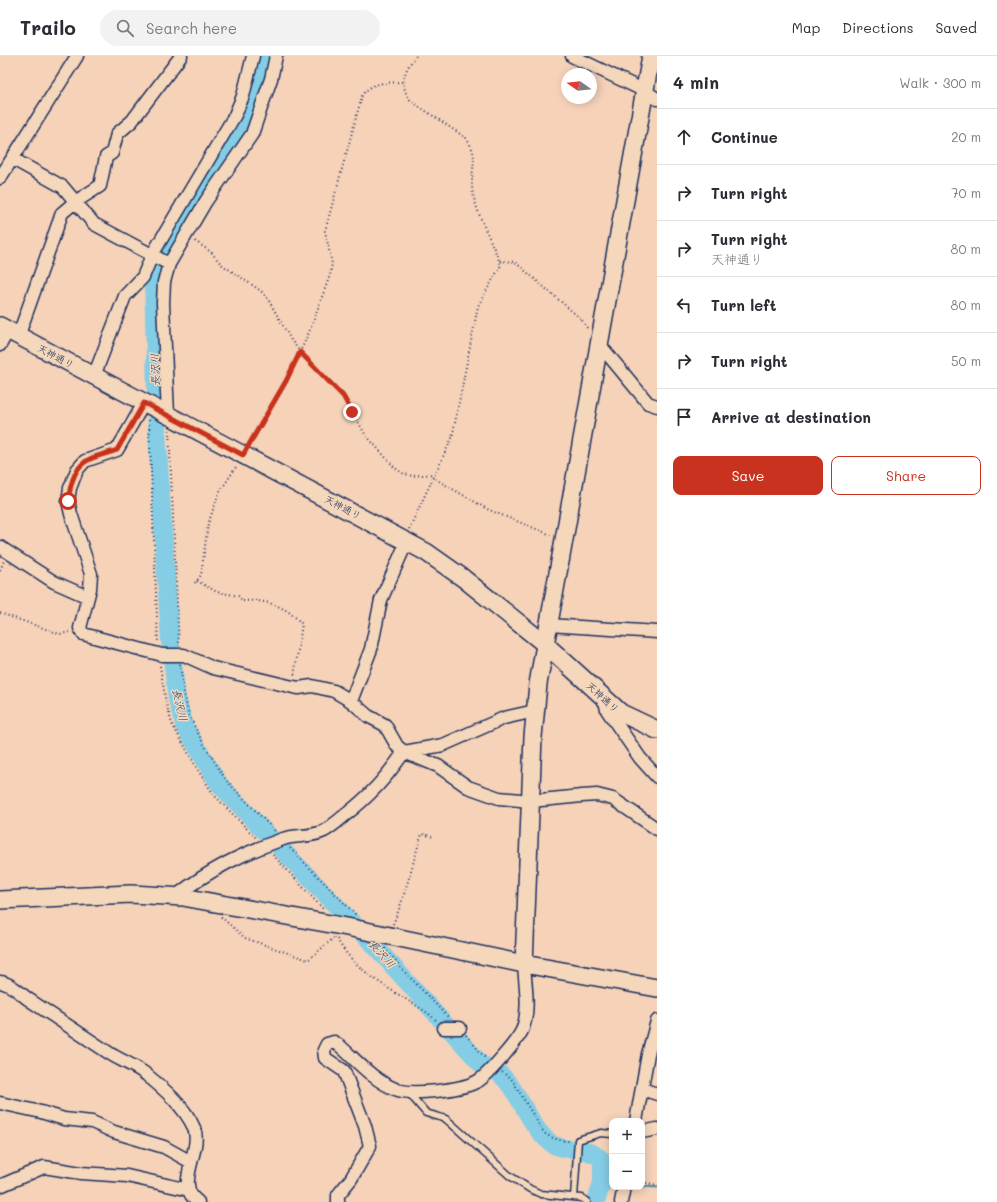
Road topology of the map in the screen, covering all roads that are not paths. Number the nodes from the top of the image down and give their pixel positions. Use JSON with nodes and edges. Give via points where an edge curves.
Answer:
{"nodes":[{"id":1,"x":77,"y":56,"type":"edge"},
{"id":2,"x":181,"y":56,"type":"edge"},
{"id":3,"x":253,"y":56,"type":"edge"},
{"id":4,"x":276,"y":56,"type":"edge"},
{"id":5,"x":572,"y":56,"type":"edge"},
{"id":6,"x":651,"y":56,"type":"edge"},
{"id":7,"x":651,"y":95,"type":"edge"},
{"id":8,"x":12,"y":159,"type":"junction"},
{"id":9,"x":0,"y":178,"type":"edge"},
{"id":10,"x":75,"y":202,"type":"junction"},
{"id":11,"x":152,"y":255,"type":"junction"},
{"id":12,"x":169,"y":264,"type":"junction"},
{"id":13,"x":6,"y":335,"type":"edge"},
{"id":14,"x":600,"y":345,"type":"junction"},
{"id":15,"x":94,"y":376,"type":"junction"},
{"id":16,"x":147,"y":404,"type":"junction"},
{"id":17,"x":657,"y":406,"type":"edge"},
{"id":18,"x":168,"y":415,"type":"junction"},
{"id":19,"x":406,"y":540,"type":"junction"},
{"id":20,"x":0,"y":547,"type":"edge"},
{"id":21,"x":88,"y":597,"type":"junction"},
{"id":22,"x":549,"y":625,"type":"junction"},
{"id":23,"x":657,"y":632,"type":"edge"},
{"id":24,"x":546,"y":644,"type":"junction"},
{"id":25,"x":604,"y":698,"type":"junction"},
{"id":26,"x":351,"y":701,"type":"junction"},
{"id":27,"x":536,"y":711,"type":"junction"},
{"id":28,"x":657,"y":730,"type":"edge"},
{"id":29,"x":404,"y":752,"type":"junction"},
{"id":30,"x":657,"y":777,"type":"edge"},
{"id":31,"x":531,"y":801,"type":"junction"},
{"id":32,"x":657,"y":830,"type":"edge"},
{"id":33,"x":176,"y":896,"type":"junction"},
{"id":34,"x":0,"y":900,"type":"edge"},
{"id":35,"x":524,"y":964,"type":"junction"},
{"id":36,"x":0,"y":982,"type":"edge"},
{"id":37,"x":657,"y":988,"type":"edge"},
{"id":38,"x":657,"y":1021,"type":"edge"},
{"id":39,"x":444,"y":1028,"type":"road end"},
{"id":40,"x":459,"y":1028,"type":"road end"},
{"id":41,"x":642,"y":1089,"type":"junction"},
{"id":42,"x":409,"y":1092,"type":"junction"},
{"id":43,"x":657,"y":1094,"type":"edge"},
{"id":44,"x":0,"y":1104,"type":"edge"},
{"id":45,"x":637,"y":1118,"type":"edge"},
{"id":46,"x":657,"y":1129,"type":"edge"},
{"id":47,"x":645,"y":1131,"type":"edge"},
{"id":48,"x":609,"y":1133,"type":"edge"},
{"id":49,"x":191,"y":1162,"type":"junction"},
{"id":50,"x":0,"y":1186,"type":"edge"},
{"id":51,"x":189,"y":1190,"type":"junction"},
{"id":52,"x":623,"y":1190,"type":"edge"},
{"id":53,"x":574,"y":1197,"type":"junction"},
{"id":54,"x":198,"y":1202,"type":"edge"},
{"id":55,"x":338,"y":1202,"type":"edge"},
{"id":56,"x":587,"y":1202,"type":"edge"},
{"id":57,"x":621,"y":1202,"type":"edge"}],
"edges":[{"from":1,"to":8,"type":"street"},
{"from":2,"to":10,"type":"street","via":[[132,121],[117,134],[112,153],[106,157],[100,186]]},
{"from":3,"to":11,"type":"street","via":[[243,96],[235,115]]},
{"from":4,"to":12,"type":"street","via":[[271,80],[252,134],[206,201]]},
{"from":5,"to":7,"type":"street"},
{"from":6,"to":7,"type":"street"},
{"from":7,"to":14,"type":"street"},
{"from":8,"to":9,"type":"street"},
{"from":8,"to":10,"type":"street","via":[[63,187]]},
{"from":10,"to":11,"type":"street","via":[[94,224]]},
{"from":10,"to":13,"type":"street","via":[[62,213]]},
{"from":11,"to":12,"type":"street"},
{"from":11,"to":15,"type":"street","via":[[143,277],[125,296]]},
{"from":12,"to":18,"type":"street","via":[[164,282],[163,303]]},
{"from":13,"to":15,"type":"street","name":"天神通り"},
{"from":14,"to":17,"type":"street","via":[[648,403]]},
{"from":14,"to":22,"type":"street"},
{"from":15,"to":16,"type":"street","name":"天神通り"},
{"from":16,"to":18,"type":"street","name":"天神通り"},
{"from":16,"to":21,"type":"street","via":[[117,450],[85,461],[77,470],[70,488],[68,501],[71,514],[91,574]]},
{"from":18,"to":19,"type":"street","name":"天神通り"},
{"from":19,"to":24,"type":"street","name":"天神通り","via":[[463,578]]},
{"from":19,"to":26,"type":"street","via":[[381,600],[371,648]]},
{"from":20,"to":21,"type":"street","via":[[54,582]]},
{"from":21,"to":26,"type":"street","via":[[80,628],[83,634],[89,637],[160,654],[184,655],[213,668],[293,687],[312,686],[334,691]]},
{"from":22,"to":23,"type":"street"},
{"from":22,"to":24,"type":"street"},
{"from":24,"to":25,"type":"street","name":"天神通り"},
{"from":24,"to":27,"type":"street"},
{"from":25,"to":28,"type":"street","name":"天神通り","via":[[621,713]]},
{"from":25,"to":30,"type":"street","via":[[612,716],[640,758]]},
{"from":26,"to":29,"type":"street","via":[[368,716],[385,725],[397,746]]},
{"from":27,"to":29,"type":"street","via":[[504,718],[443,745]]},
{"from":27,"to":31,"type":"street"},
{"from":29,"to":31,"type":"street","via":[[438,766],[468,787],[499,798]]},
{"from":29,"to":33,"type":"street","via":[[385,779],[326,830],[312,836],[282,839],[230,860],[204,874]]},
{"from":31,"to":32,"type":"street","via":[[597,795],[613,799]]},
{"from":31,"to":35,"type":"street"},
{"from":33,"to":34,"type":"street","via":[[131,894]]},
{"from":33,"to":35,"type":"street","via":[[344,926]]},
{"from":35,"to":37,"type":"street"},
{"from":35,"to":42,"type":"street","via":[[527,1015],[523,1030],[491,1069],[476,1082],[423,1092]]},
{"from":36,"to":49,"type":"street","via":[[110,1054],[147,1074],[174,1100],[194,1129],[195,1141]]},
{"from":38,"to":41,"type":"street"},
{"from":39,"to":40,"type":"street"},
{"from":41,"to":43,"type":"street"},
{"from":41,"to":45,"type":"street"},
{"from":42,"to":53,"type":"lane","via":[[426,1113],[446,1119],[510,1176],[542,1194]]},
{"from":42,"to":55,"type":"street","via":[[395,1089],[372,1075],[334,1042],[327,1044],[324,1050],[325,1058],[344,1071],[370,1146],[351,1179],[338,1195]]},
{"from":44,"to":49,"type":"street","via":[[41,1112],[64,1120],[92,1122],[114,1132],[164,1147]]},
{"from":46,"to":47,"type":"street"},
{"from":48,"to":53,"type":"lane","via":[[601,1132],[578,1142]]},
{"from":49,"to":51,"type":"street"},
{"from":50,"to":51,"type":"street","via":[[44,1167],[127,1176]]},
{"from":51,"to":54,"type":"street"},
{"from":52,"to":57,"type":"street"},
{"from":53,"to":56,"type":"lane"}]}
